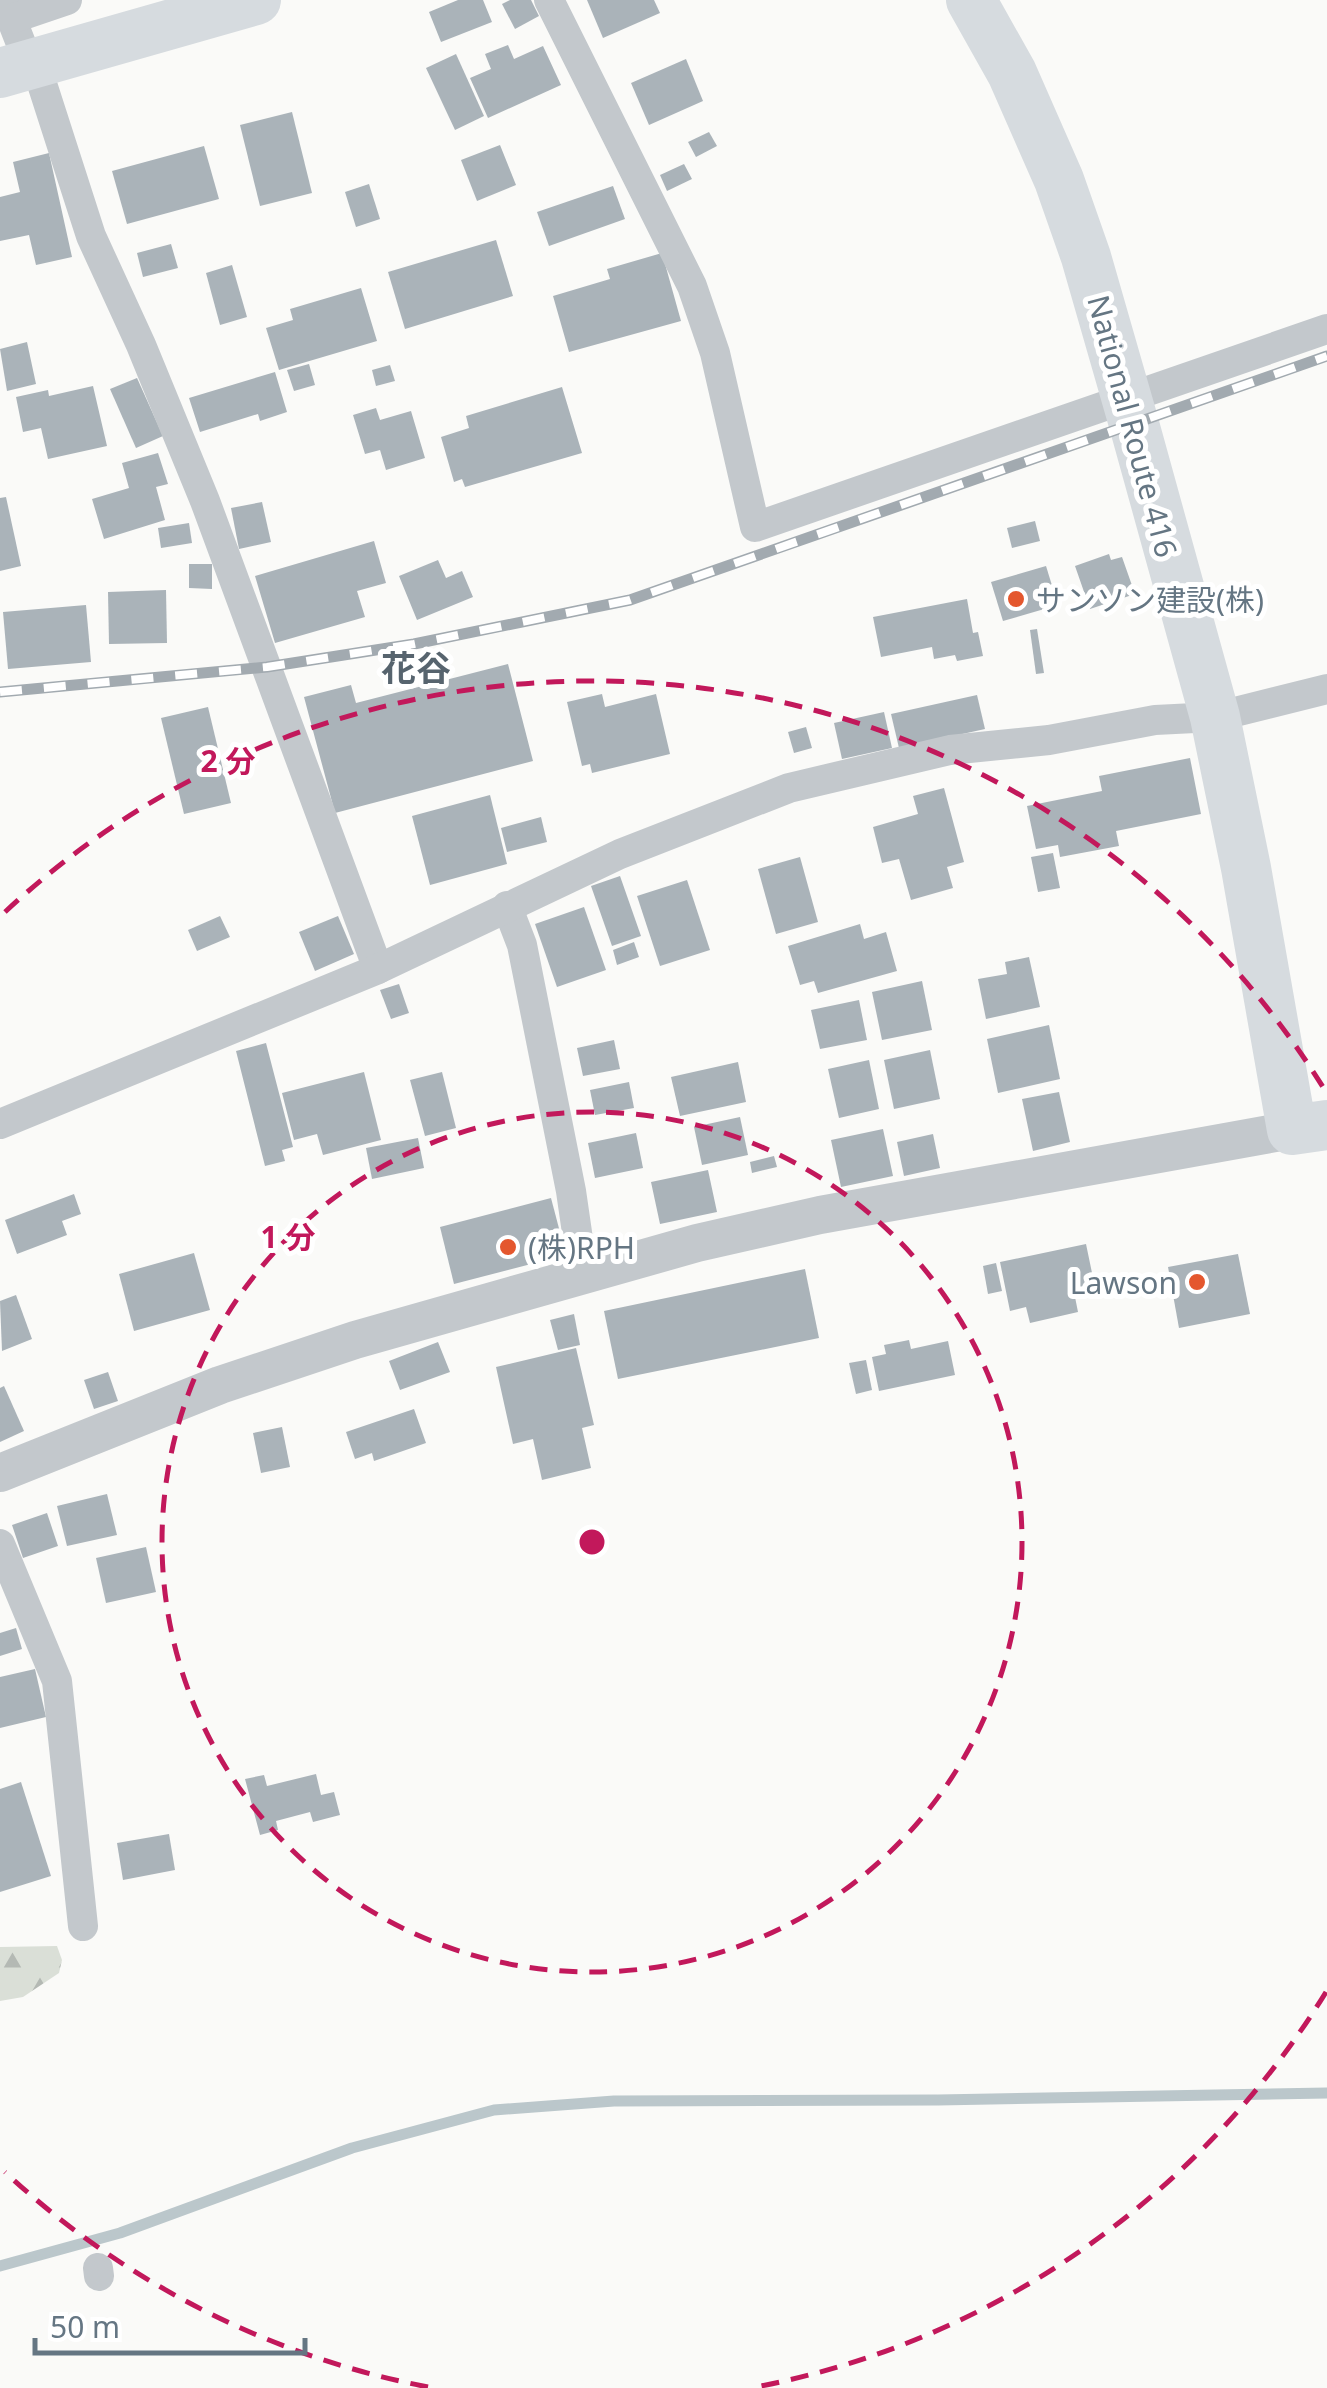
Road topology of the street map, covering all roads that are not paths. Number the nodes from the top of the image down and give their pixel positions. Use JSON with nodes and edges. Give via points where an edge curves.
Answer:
{"nodes":[{"id":1,"x":67,"y":0,"type":"edge"},
{"id":2,"x":256,"y":0,"type":"edge"},
{"id":3,"x":549,"y":0,"type":"edge"},
{"id":4,"x":971,"y":0,"type":"edge"},
{"id":5,"x":7,"y":9,"type":"edge"},
{"id":6,"x":21,"y":66,"type":"edge"},
{"id":7,"x":1327,"y":329,"type":"edge"},
{"id":8,"x":1125,"y":399,"type":"junction"},
{"id":9,"x":1327,"y":689,"type":"edge"},
{"id":10,"x":1215,"y":716,"type":"junction"},
{"id":11,"x":507,"y":906,"type":"junction"},
{"id":12,"x":378,"y":969,"type":"junction"},
{"id":13,"x":0,"y":1124,"type":"edge"},
{"id":14,"x":1310,"y":1128,"type":"edge"},
{"id":15,"x":583,"y":1274,"type":"junction"},
{"id":16,"x":0,"y":1473,"type":"edge"},
{"id":17,"x":0,"y":1544,"type":"edge"},
{"id":18,"x":83,"y":1926,"type":"dead end"}],
"edges":[{"from":1,"to":5,"type":"street"},
{"from":2,"to":6,"type":"highway"},
{"from":3,"to":8,"type":"street","via":[[707,324],[754,527]]},
{"from":4,"to":8,"type":"highway","name":"National Route 416","via":[[1012,72],[1059,180]]},
{"from":5,"to":6,"type":"street"},
{"from":6,"to":12,"type":"street","via":[[205,501]]},
{"from":7,"to":8,"type":"street"},
{"from":8,"to":10,"type":"highway","name":"National Route 416"},
{"from":9,"to":10,"type":"street"},
{"from":10,"to":11,"type":"street","via":[[950,750],[789,788]]},
{"from":10,"to":14,"type":"highway","name":"National Route 416"},
{"from":11,"to":12,"type":"street"},
{"from":11,"to":15,"type":"street","via":[[522,946]]},
{"from":12,"to":13,"type":"street"},
{"from":14,"to":15,"type":"street","via":[[820,1215]]},
{"from":15,"to":16,"type":"street","via":[[254,1374]]},
{"from":17,"to":18,"type":"street","via":[[57,1681]]}]}
